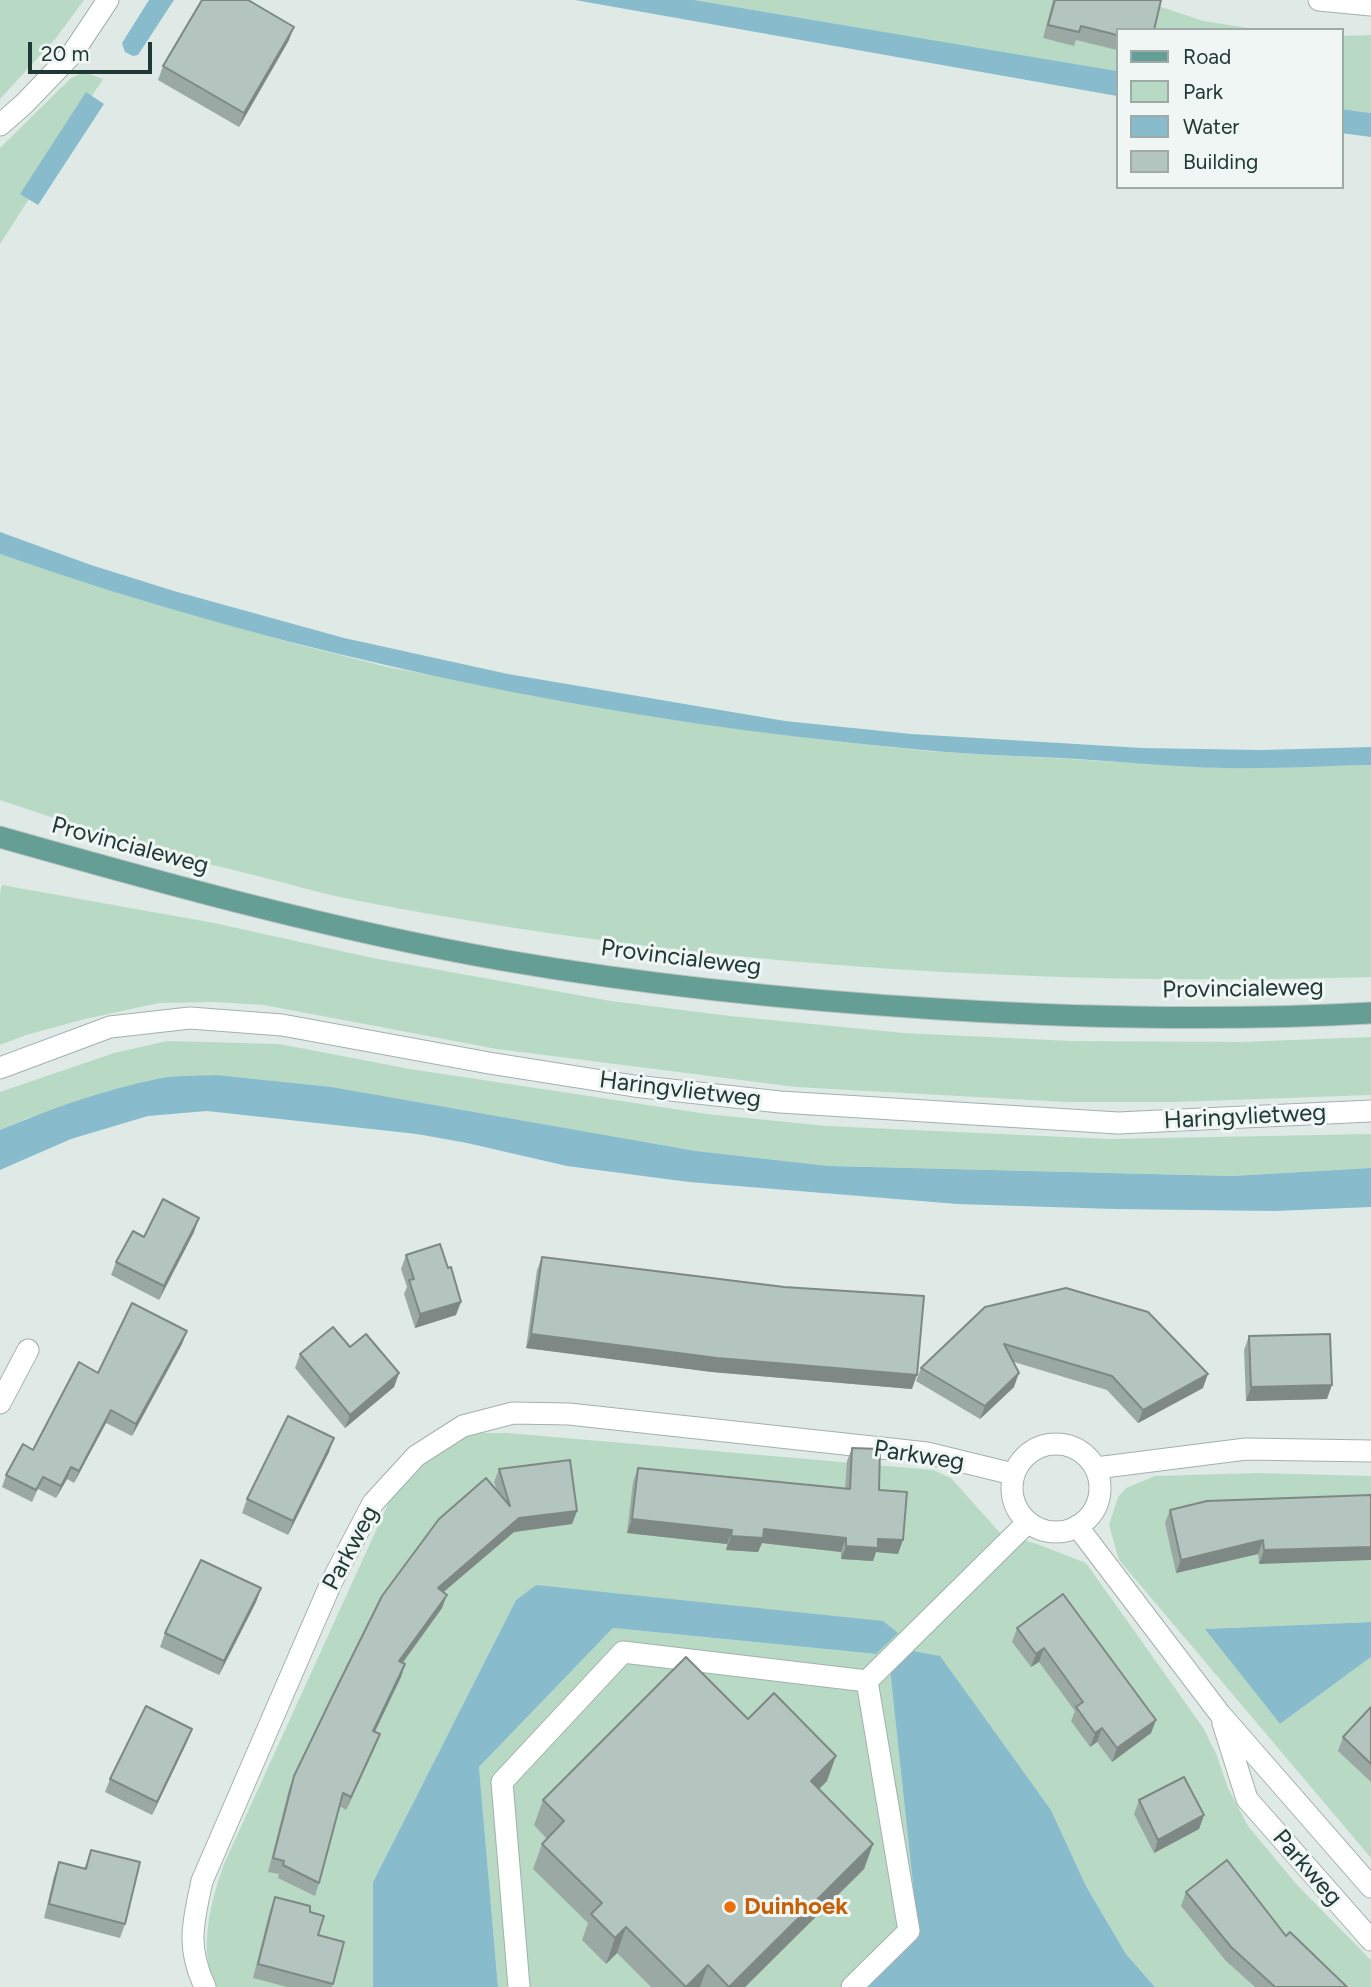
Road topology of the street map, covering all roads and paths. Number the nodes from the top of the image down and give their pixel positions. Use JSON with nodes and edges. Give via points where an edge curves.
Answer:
{"nodes":[{"id":1,"x":108,"y":0,"type":"edge"},
{"id":2,"x":1319,"y":0,"type":"edge"},
{"id":3,"x":1371,"y":5,"type":"edge"},
{"id":4,"x":0,"y":125,"type":"edge"},
{"id":5,"x":0,"y":837,"type":"edge"},
{"id":6,"x":1371,"y":1013,"type":"edge"},
{"id":7,"x":0,"y":1068,"type":"edge"},
{"id":8,"x":1371,"y":1111,"type":"edge"},
{"id":9,"x":28,"y":1350,"type":"dead end"},
{"id":10,"x":0,"y":1403,"type":"edge"},
{"id":11,"x":1371,"y":1451,"type":"edge"},
{"id":12,"x":1096,"y":1468,"type":"junction"},
{"id":13,"x":1013,"y":1474,"type":"junction"},
{"id":14,"x":1028,"y":1522,"type":"junction"},
{"id":15,"x":1077,"y":1527,"type":"junction"},
{"id":16,"x":867,"y":1681,"type":"junction"},
{"id":17,"x":1220,"y":1714,"type":"junction"},
{"id":18,"x":1371,"y":1888,"type":"edge"},
{"id":19,"x":1371,"y":1940,"type":"edge"},
{"id":20,"x":205,"y":1987,"type":"edge"},
{"id":21,"x":519,"y":1987,"type":"edge"},
{"id":22,"x":852,"y":1987,"type":"edge"}],
"edges":[{"from":1,"to":4,"type":"street","via":[[72,54]]},
{"from":2,"to":3,"type":"street"},
{"from":5,"to":6,"type":"main road","name":"Provincialeweg","via":[[178,888],[341,927],[501,960],[659,984],[821,1002],[1039,1016]]},
{"from":7,"to":8,"type":"street","name":"Haringvlietweg","via":[[110,1027],[190,1018],[282,1025],[608,1082],[780,1102],[1118,1123]]},
{"from":9,"to":10,"type":"street"},
{"from":11,"to":12,"type":"street","via":[[1246,1449]]},
{"from":12,"to":13,"type":"street","via":[[1078,1448],[1053,1443],[1028,1453]]},
{"from":12,"to":15,"type":"street","via":[[1100,1494],[1096,1507]]},
{"from":13,"to":14,"type":"street","via":[[1014,1500]]},
{"from":13,"to":20,"type":"street","name":"Parkweg","via":[[927,1453],[569,1414],[513,1413],[463,1426],[416,1456],[373,1503],[331,1583],[202,1881],[191,1930],[197,1971]]},
{"from":14,"to":15,"type":"street","via":[[1052,1532]]},
{"from":14,"to":16,"type":"street"},
{"from":15,"to":17,"type":"street","name":"Parkweg"},
{"from":16,"to":21,"type":"street","via":[[623,1652],[502,1782]]},
{"from":16,"to":22,"type":"street","via":[[909,1931]]},
{"from":17,"to":18,"type":"street","name":"Parkweg"},
{"from":17,"to":19,"type":"street","name":"Parkweg","via":[[1247,1799]]}]}
